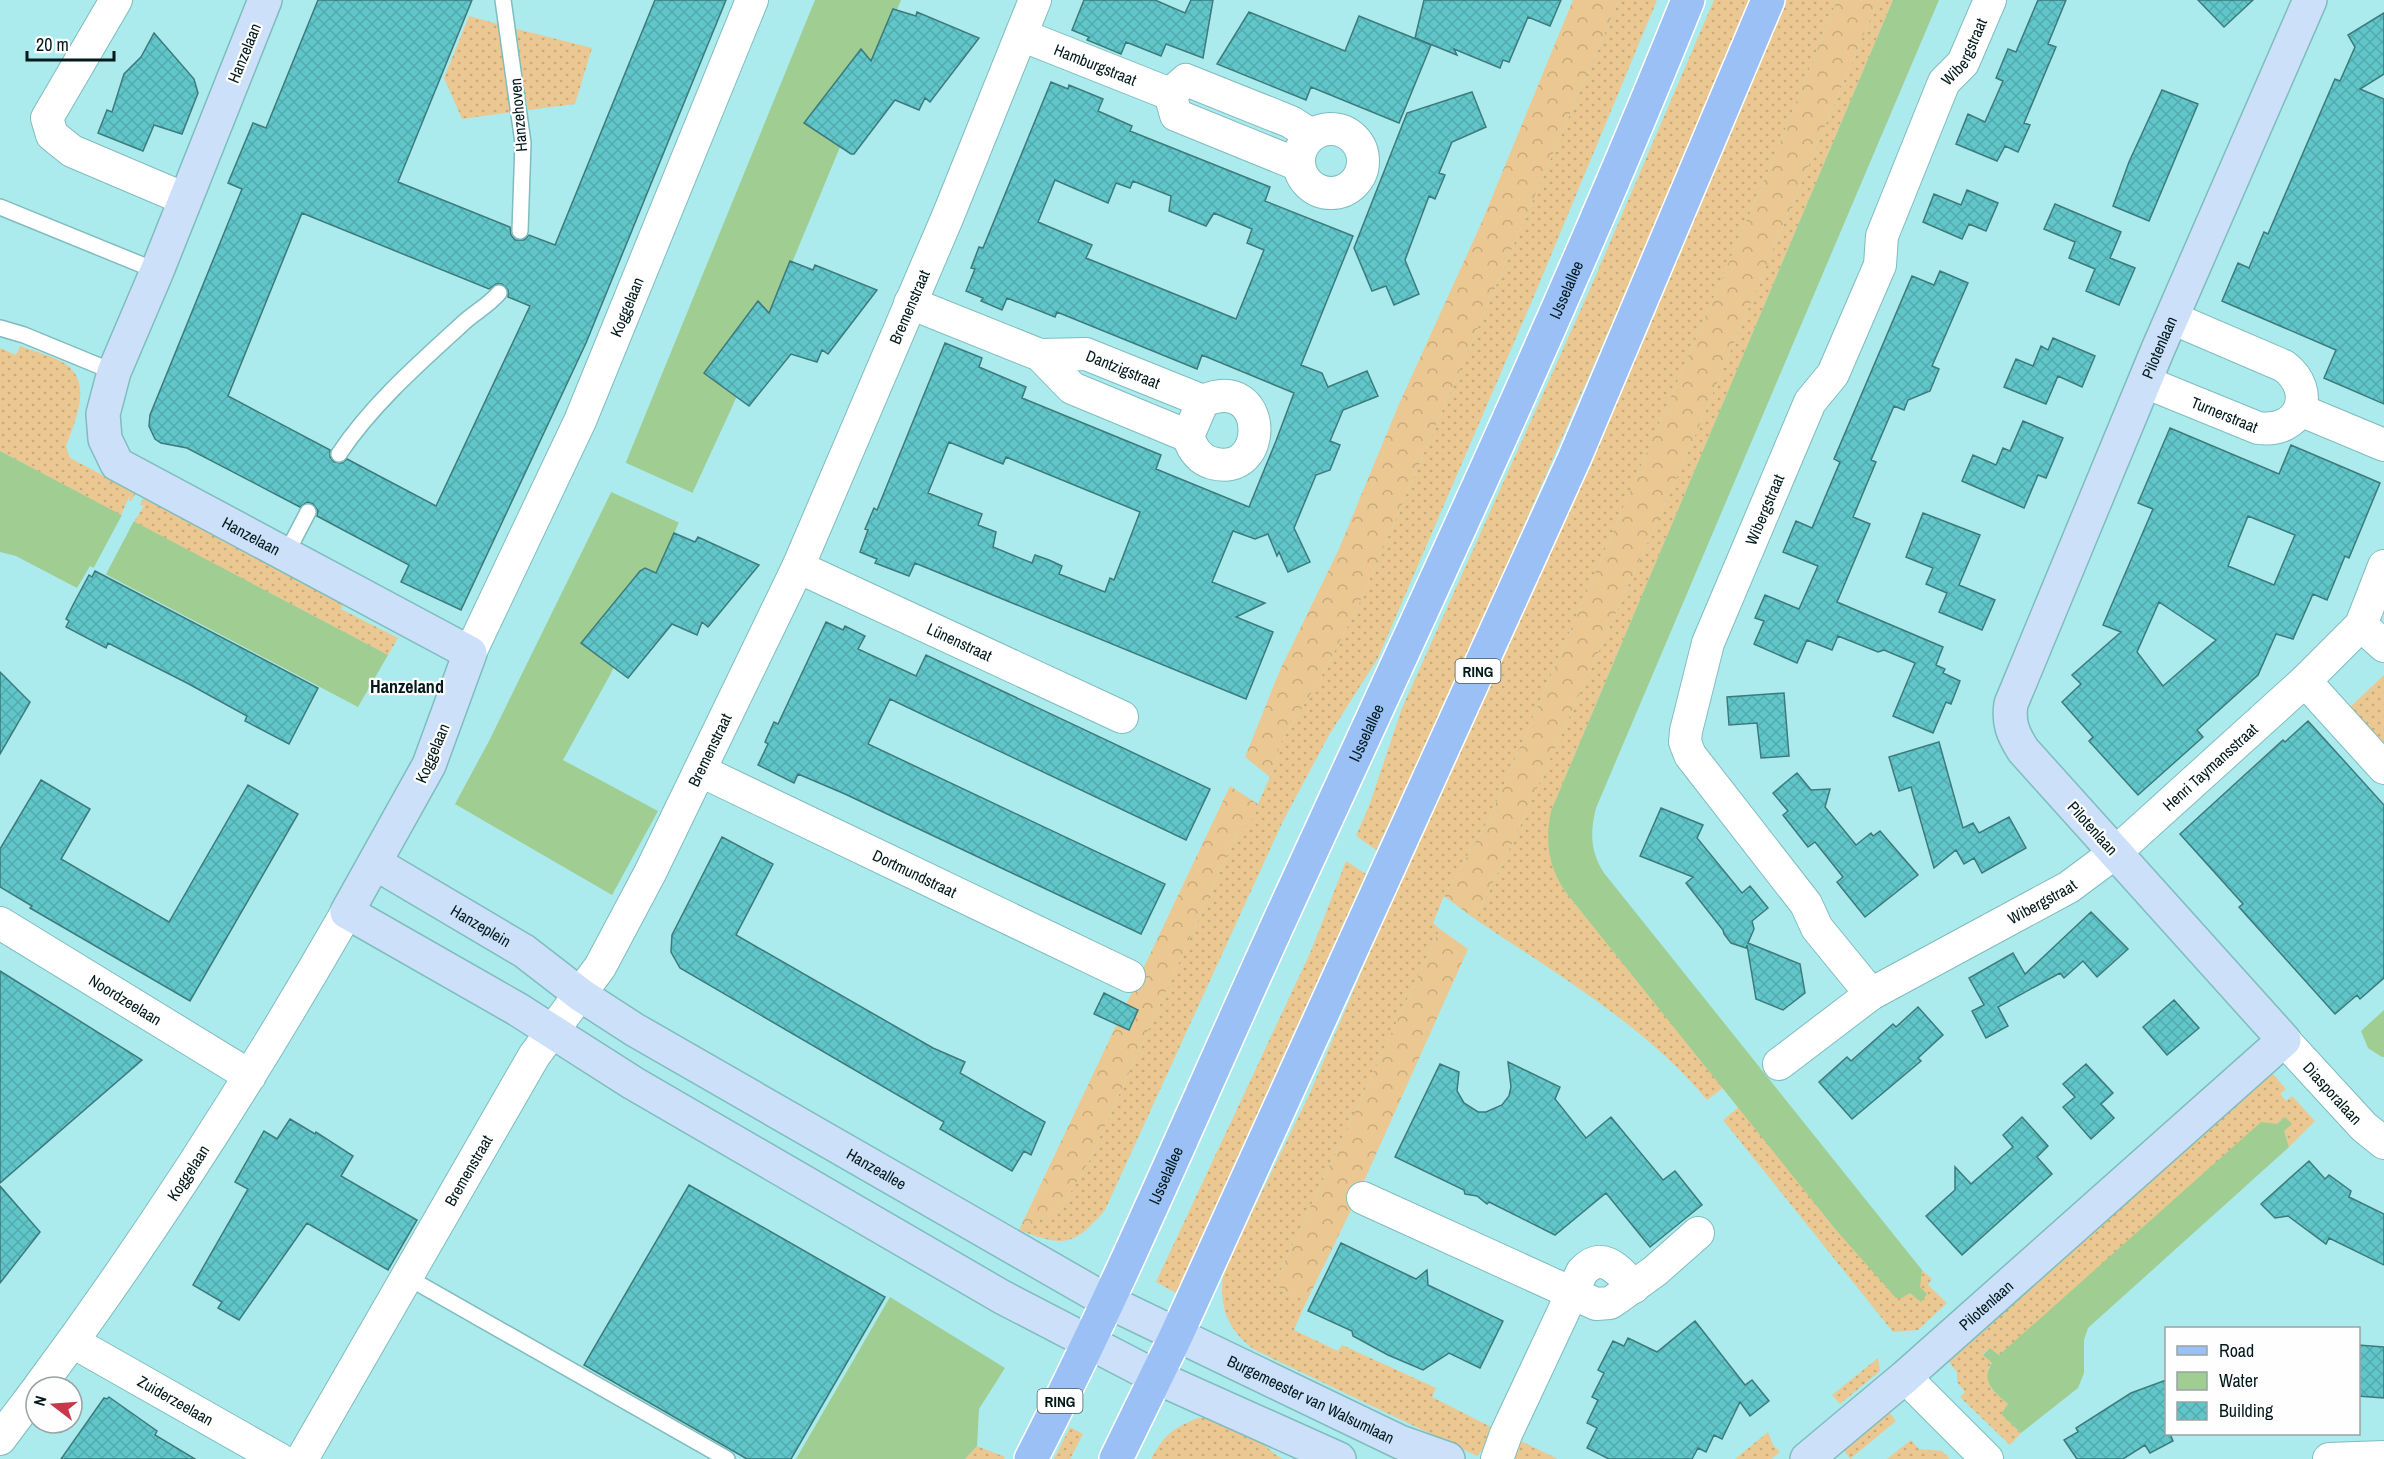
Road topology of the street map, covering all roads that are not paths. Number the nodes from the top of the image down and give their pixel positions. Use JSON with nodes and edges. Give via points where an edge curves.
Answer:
{"nodes":[{"id":1,"x":116,"y":0,"type":"edge"},
{"id":2,"x":266,"y":0,"type":"edge"},
{"id":3,"x":503,"y":0,"type":"edge"},
{"id":4,"x":752,"y":0,"type":"edge"},
{"id":5,"x":1035,"y":0,"type":"edge"},
{"id":6,"x":1688,"y":0,"type":"edge"},
{"id":7,"x":1768,"y":0,"type":"edge"},
{"id":8,"x":1990,"y":0,"type":"edge"},
{"id":9,"x":2310,"y":0,"type":"edge"},
{"id":10,"x":1021,"y":35,"type":"junction"},
{"id":11,"x":1170,"y":94,"type":"junction"},
{"id":12,"x":1311,"y":135,"type":"junction"},
{"id":13,"x":1299,"y":165,"type":"junction"},
{"id":14,"x":185,"y":199,"type":"junction"},
{"id":15,"x":0,"y":207,"type":"edge"},
{"id":16,"x":520,"y":231,"type":"dead end"},
{"id":17,"x":157,"y":271,"type":"junction"},
{"id":18,"x":499,"y":293,"type":"dead end"},
{"id":19,"x":910,"y":303,"type":"junction"},
{"id":20,"x":2172,"y":318,"type":"junction"},
{"id":21,"x":0,"y":328,"type":"edge"},
{"id":22,"x":1040,"y":355,"type":"junction"},
{"id":23,"x":114,"y":372,"type":"junction"},
{"id":24,"x":2145,"y":382,"type":"junction"},
{"id":25,"x":1203,"y":402,"type":"junction"},
{"id":26,"x":2300,"y":410,"type":"junction"},
{"id":27,"x":1188,"y":436,"type":"junction"},
{"id":28,"x":2384,"y":445,"type":"edge"},
{"id":29,"x":339,"y":454,"type":"dead end"},
{"id":30,"x":308,"y":512,"type":"dead end"},
{"id":31,"x":285,"y":556,"type":"junction"},
{"id":32,"x":2384,"y":566,"type":"edge"},
{"id":33,"x":798,"y":567,"type":"junction"},
{"id":34,"x":2361,"y":625,"type":"junction"},
{"id":35,"x":2384,"y":646,"type":"edge"},
{"id":36,"x":470,"y":653,"type":"junction"},
{"id":37,"x":2305,"y":681,"type":"junction"},
{"id":38,"x":1122,"y":717,"type":"dead end"},
{"id":39,"x":2384,"y":768,"type":"edge"},
{"id":40,"x":701,"y":771,"type":"junction"},
{"id":41,"x":2116,"y":852,"type":"junction"},
{"id":42,"x":375,"y":863,"type":"junction"},
{"id":43,"x":347,"y":912,"type":"junction"},
{"id":44,"x":0,"y":923,"type":"edge"},
{"id":45,"x":1129,"y":976,"type":"dead end"},
{"id":46,"x":1871,"y":994,"type":"junction"},
{"id":47,"x":581,"y":995,"type":"junction"},
{"id":48,"x":552,"y":1031,"type":"junction"},
{"id":49,"x":2283,"y":1040,"type":"junction"},
{"id":50,"x":1779,"y":1064,"type":"dead end"},
{"id":51,"x":250,"y":1076,"type":"junction"},
{"id":52,"x":2384,"y":1143,"type":"edge"},
{"id":53,"x":1363,"y":1198,"type":"dead end"},
{"id":54,"x":1698,"y":1233,"type":"dead end"},
{"id":55,"x":407,"y":1277,"type":"junction"},
{"id":56,"x":1573,"y":1294,"type":"junction"},
{"id":57,"x":1107,"y":1301,"type":"junction"},
{"id":58,"x":1176,"y":1336,"type":"junction"},
{"id":59,"x":73,"y":1342,"type":"junction"},
{"id":60,"x":1088,"y":1342,"type":"junction"},
{"id":61,"x":48,"y":1375,"type":"edge"},
{"id":62,"x":1156,"y":1377,"type":"junction"},
{"id":63,"x":1905,"y":1377,"type":"junction"},
{"id":64,"x":24,"y":1407,"type":"edge"},
{"id":65,"x":0,"y":1439,"type":"edge"},
{"id":66,"x":2384,"y":1457,"type":"edge"},
{"id":67,"x":279,"y":1459,"type":"edge"},
{"id":68,"x":302,"y":1459,"type":"edge"},
{"id":69,"x":727,"y":1459,"type":"edge"},
{"id":70,"x":1031,"y":1459,"type":"edge"},
{"id":71,"x":1116,"y":1459,"type":"edge"},
{"id":72,"x":1339,"y":1459,"type":"edge"},
{"id":73,"x":1448,"y":1459,"type":"edge"},
{"id":74,"x":1497,"y":1459,"type":"edge"},
{"id":75,"x":1807,"y":1459,"type":"edge"},
{"id":76,"x":1987,"y":1459,"type":"edge"},
{"id":77,"x":2329,"y":1459,"type":"edge"}],
"edges":[{"from":1,"to":14,"type":"street","via":[[47,118],[52,135],[72,151]]},
{"from":2,"to":14,"type":"street","name":"Hanzelaan"},
{"from":3,"to":16,"type":"lane","name":"Hanzehoven","via":[[523,143]]},
{"from":4,"to":36,"type":"street","name":"Koggelaan","via":[[580,421]]},
{"from":5,"to":10,"type":"street","name":"Bremenstraat"},
{"from":6,"to":57,"type":"main road","name":"IJsselallee","number":"RING","via":[[1630,144],[1438,574]]},
{"from":7,"to":58,"type":"main road","number":"RING","via":[[1575,457]]},
{"from":8,"to":46,"type":"street","name":"Wibergstraat","via":[[1963,63],[1944,82],[1882,236],[1880,265],[1833,374],[1810,402],[1708,643],[1686,731],[1690,754],[1806,904],[1817,928]]},
{"from":9,"to":20,"type":"street","name":"Pilotenlaan"},
{"from":10,"to":11,"type":"street","name":"Hamburgstraat"},
{"from":10,"to":19,"type":"street","name":"Bremenstraat"},
{"from":11,"to":12,"type":"street","via":[[1186,80],[1291,122]]},
{"from":11,"to":13,"type":"street","via":[[1176,114]]},
{"from":12,"to":13,"type":"street"},
{"from":12,"to":13,"type":"street","via":[[1330,129],[1352,136],[1362,153],[1362,171],[1351,186],[1326,193],[1308,183]]},
{"from":14,"to":17,"type":"street","name":"Hanzelaan"},
{"from":15,"to":17,"type":"lane"},
{"from":17,"to":23,"type":"street","name":"Hanzelaan"},
{"from":18,"to":29,"type":"lane","via":[[417,366],[365,419]]},
{"from":19,"to":22,"type":"street","name":"Dantzigstraat"},
{"from":19,"to":33,"type":"street","name":"Bremenstraat"},
{"from":20,"to":24,"type":"street","name":"Pilotenlaan"},
{"from":20,"to":26,"type":"street","via":[[2284,366],[2298,381]]},
{"from":21,"to":23,"type":"lane"},
{"from":22,"to":25,"type":"street","name":"Dantzigstraat","via":[[1086,354]]},
{"from":22,"to":27,"type":"street","name":"Dantzigstraat","via":[[1072,388]]},
{"from":23,"to":31,"type":"street","name":"Hanzelaan","via":[[103,414],[105,439],[117,464]]},
{"from":24,"to":26,"type":"street","name":"Turnerstraat","via":[[2258,428],[2277,428]]},
{"from":24,"to":41,"type":"street","name":"Pilotenlaan","via":[[2009,716],[2010,727],[2023,750]]},
{"from":25,"to":27,"type":"street"},
{"from":25,"to":27,"type":"street","via":[[1224,396],[1244,404],[1256,423],[1253,444],[1238,460],[1218,464],[1198,455]]},
{"from":26,"to":28,"type":"street"},
{"from":30,"to":31,"type":"lane"},
{"from":31,"to":36,"type":"street","name":"Hanzelaan"},
{"from":32,"to":34,"type":"street","name":"Henri Taymansstraat"},
{"from":33,"to":38,"type":"street","name":"Lünenstraat"},
{"from":33,"to":40,"type":"street","name":"Bremenstraat"},
{"from":34,"to":35,"type":"street"},
{"from":34,"to":37,"type":"street","name":"Henri Taymansstraat"},
{"from":36,"to":42,"type":"street","name":"Koggelaan","via":[[429,765]]},
{"from":37,"to":39,"type":"street"},
{"from":37,"to":41,"type":"street","name":"Henri Taymansstraat"},
{"from":40,"to":45,"type":"street","name":"Dortmundstraat"},
{"from":40,"to":47,"type":"street","name":"Bremenstraat","via":[[600,967]]},
{"from":41,"to":46,"type":"street","name":"Wibergstraat","via":[[2069,887]]},
{"from":41,"to":49,"type":"street","name":"Pilotenlaan"},
{"from":42,"to":43,"type":"street","name":"Koggelaan"},
{"from":42,"to":47,"type":"street","name":"Hanzeplein","via":[[524,951]]},
{"from":43,"to":48,"type":"street"},
{"from":43,"to":51,"type":"street","name":"Koggelaan"},
{"from":44,"to":51,"type":"street","name":"Noordzeelaan"},
{"from":46,"to":50,"type":"street","name":"Wibergstraat"},
{"from":47,"to":48,"type":"street","name":"Bremenstraat"},
{"from":47,"to":57,"type":"street","name":"Hanzeallee","via":[[635,1030]]},
{"from":48,"to":55,"type":"street","name":"Bremenstraat"},
{"from":48,"to":60,"type":"street","via":[[633,1083],[1002,1297]]},
{"from":49,"to":52,"type":"street","name":"Diasporalaan","via":[[2364,1127]]},
{"from":49,"to":63,"type":"street","name":"Pilotenlaan"},
{"from":51,"to":59,"type":"street","name":"Koggelaan"},
{"from":53,"to":56,"type":"street"},
{"from":54,"to":56,"type":"street","via":[[1610,1303],[1596,1304]]},
{"from":55,"to":68,"type":"street","name":"Bremenstraat"},
{"from":55,"to":69,"type":"lane"},
{"from":56,"to":74,"type":"street"},
{"from":57,"to":58,"type":"street","name":"Hanzeallee"},
{"from":57,"to":60,"type":"main road","name":"IJsselallee","number":"RING"},
{"from":58,"to":62,"type":"main road","number":"RING"},
{"from":58,"to":73,"type":"street","name":"Burgemeester van Walsumlaan","via":[[1400,1442]]},
{"from":59,"to":61,"type":"street","name":"Koggelaan"},
{"from":59,"to":67,"type":"street","name":"Zuiderzeelaan"},
{"from":60,"to":62,"type":"street"},
{"from":60,"to":70,"type":"main road","name":"IJsselallee","number":"RING"},
{"from":62,"to":71,"type":"main road","number":"RING"},
{"from":62,"to":72,"type":"street"},
{"from":63,"to":75,"type":"street","name":"Pilotenlaan"},
{"from":63,"to":76,"type":"street"},
{"from":64,"to":65,"type":"street"},
{"from":66,"to":77,"type":"street"}]}
